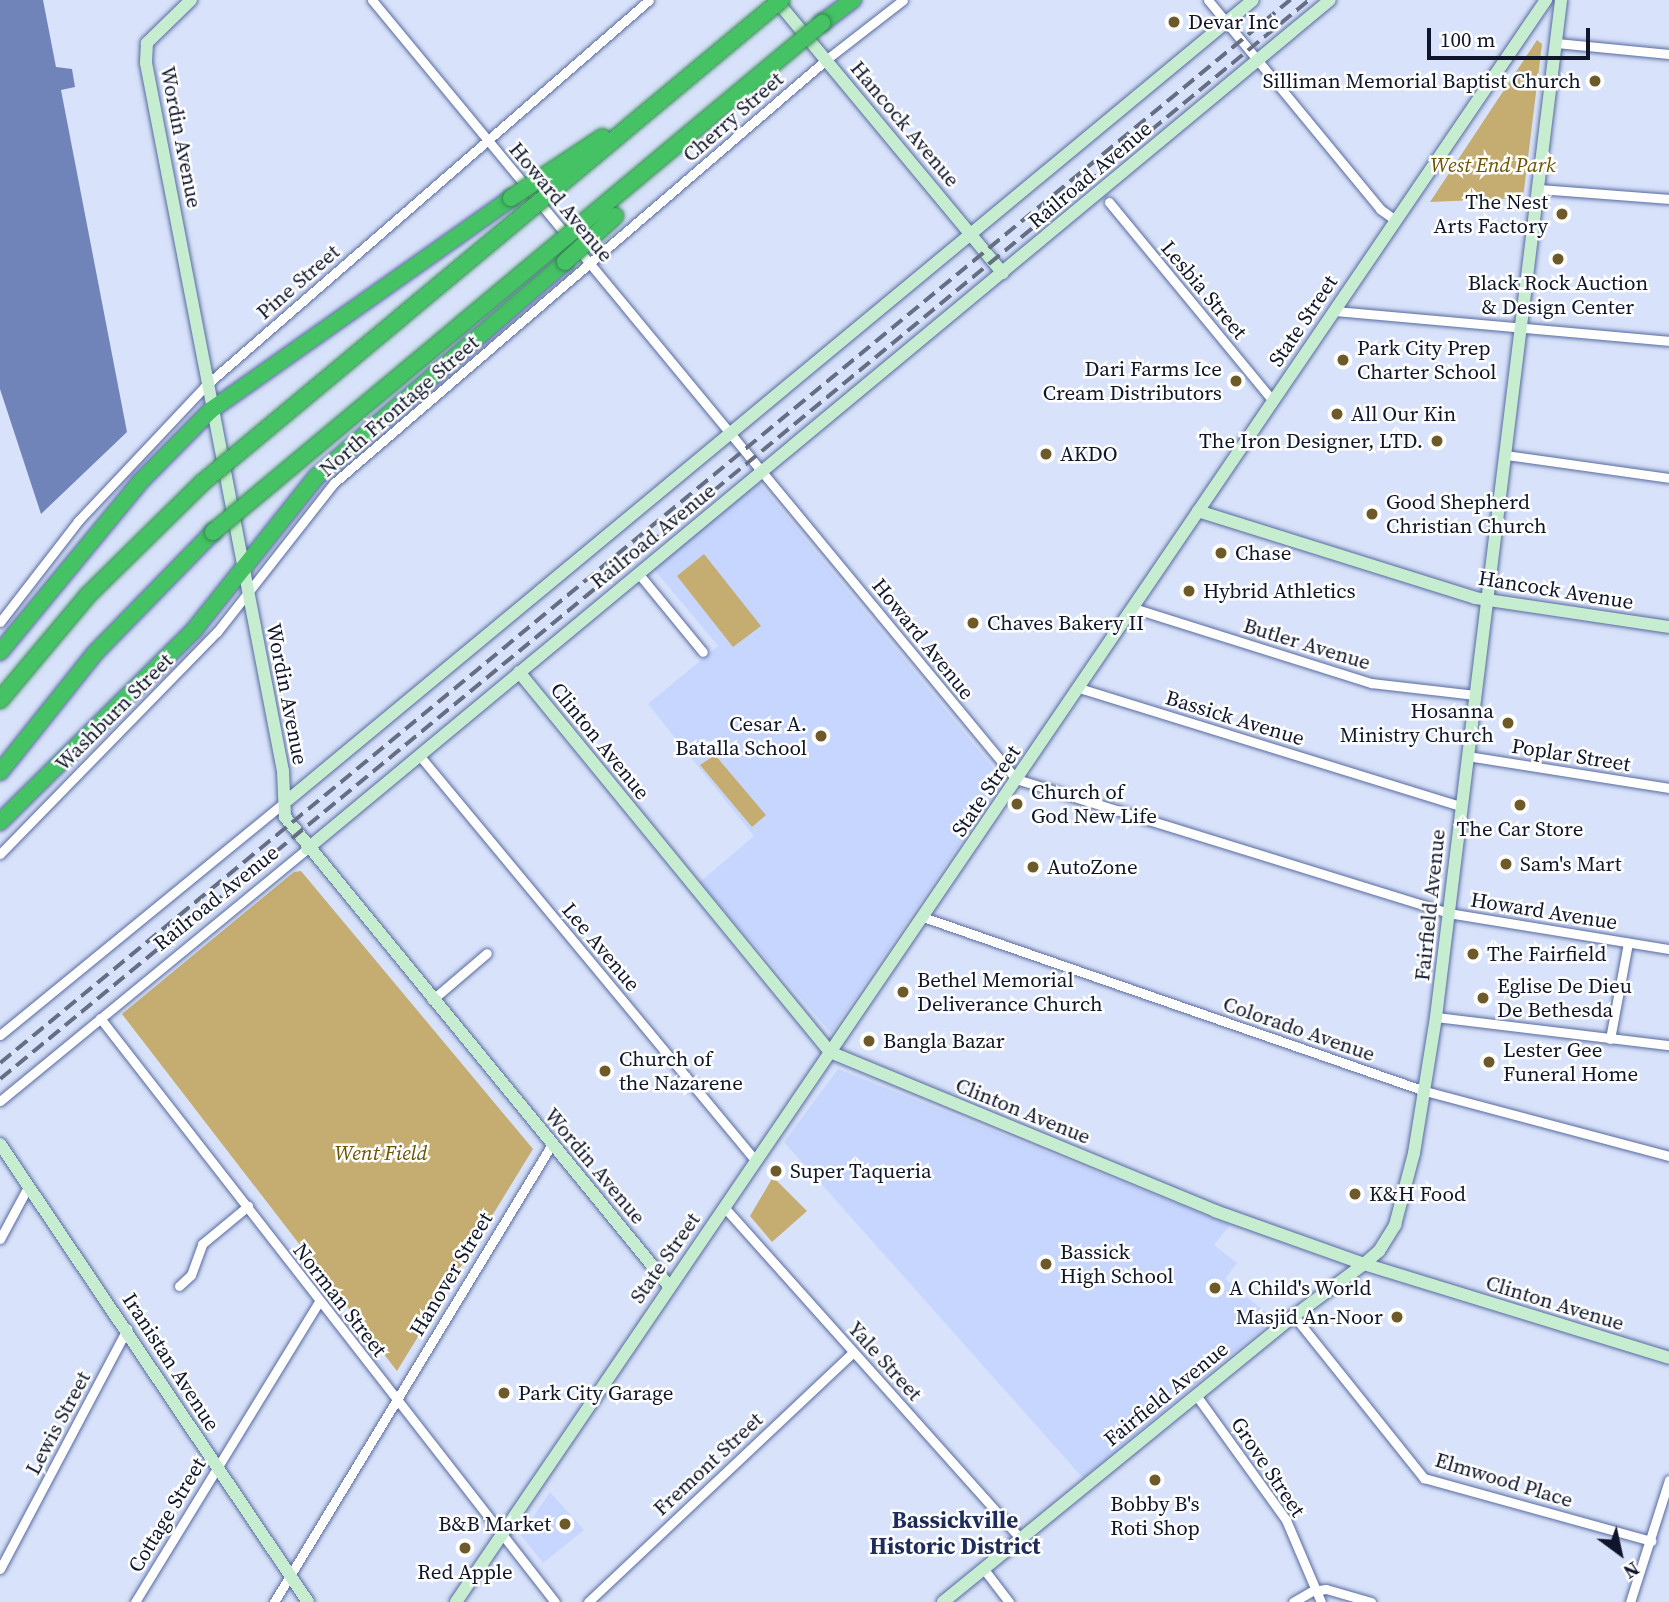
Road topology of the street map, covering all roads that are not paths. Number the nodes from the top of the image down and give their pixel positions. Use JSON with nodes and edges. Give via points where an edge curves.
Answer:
{"nodes":[{"id":1,"x":191,"y":0,"type":"edge"},
{"id":2,"x":372,"y":0,"type":"edge"},
{"id":3,"x":649,"y":0,"type":"edge"},
{"id":4,"x":779,"y":0,"type":"edge"},
{"id":5,"x":853,"y":0,"type":"edge"},
{"id":6,"x":903,"y":0,"type":"edge"},
{"id":7,"x":1208,"y":0,"type":"edge"},
{"id":8,"x":1253,"y":0,"type":"edge"},
{"id":9,"x":1330,"y":0,"type":"edge"},
{"id":10,"x":1546,"y":0,"type":"edge"},
{"id":11,"x":1561,"y":0,"type":"edge"},
{"id":12,"x":1532,"y":20,"type":"junction"},
{"id":13,"x":1226,"y":22,"type":"junction"},
{"id":14,"x":1557,"y":36,"type":"junction"},
{"id":15,"x":1669,"y":54,"type":"edge"},
{"id":16,"x":827,"y":59,"type":"junction"},
{"id":17,"x":1256,"y":61,"type":"junction"},
{"id":18,"x":655,"y":104,"type":"junction"},
{"id":19,"x":488,"y":140,"type":"junction"},
{"id":20,"x":1540,"y":189,"type":"junction"},
{"id":21,"x":617,"y":191,"type":"junction"},
{"id":22,"x":1669,"y":199,"type":"edge"},
{"id":23,"x":1109,"y":202,"type":"dead end"},
{"id":24,"x":1395,"y":219,"type":"junction"},
{"id":25,"x":971,"y":234,"type":"junction"},
{"id":26,"x":590,"y":264,"type":"junction"},
{"id":27,"x":1003,"y":273,"type":"junction"},
{"id":28,"x":1334,"y":311,"type":"junction"},
{"id":29,"x":1524,"y":329,"type":"junction"},
{"id":30,"x":1669,"y":341,"type":"edge"},
{"id":31,"x":205,"y":386,"type":"junction"},
{"id":32,"x":1272,"y":400,"type":"junction"},
{"id":33,"x":211,"y":410,"type":"junction"},
{"id":34,"x":729,"y":433,"type":"junction"},
{"id":35,"x":1506,"y":455,"type":"junction"},
{"id":36,"x":761,"y":472,"type":"junction"},
{"id":37,"x":1669,"y":478,"type":"edge"},
{"id":38,"x":1198,"y":511,"type":"junction"},
{"id":39,"x":243,"y":569,"type":"junction"},
{"id":40,"x":638,"y":573,"type":"junction"},
{"id":41,"x":247,"y":590,"type":"junction"},
{"id":42,"x":1488,"y":600,"type":"junction"},
{"id":43,"x":1133,"y":608,"type":"junction"},
{"id":44,"x":0,"y":622,"type":"edge"},
{"id":45,"x":1669,"y":627,"type":"edge"},
{"id":46,"x":0,"y":652,"type":"edge"},
{"id":47,"x":703,"y":652,"type":"dead end"},
{"id":48,"x":519,"y":672,"type":"junction"},
{"id":49,"x":1079,"y":688,"type":"junction"},
{"id":50,"x":1475,"y":695,"type":"junction"},
{"id":51,"x":0,"y":700,"type":"edge"},
{"id":52,"x":419,"y":755,"type":"junction"},
{"id":53,"x":1467,"y":756,"type":"junction"},
{"id":54,"x":0,"y":772,"type":"edge"},
{"id":55,"x":1016,"y":779,"type":"junction"},
{"id":56,"x":1669,"y":788,"type":"edge"},
{"id":57,"x":288,"y":800,"type":"junction"},
{"id":58,"x":1460,"y":806,"type":"junction"},
{"id":59,"x":0,"y":822,"type":"edge"},
{"id":60,"x":307,"y":849,"type":"junction"},
{"id":61,"x":0,"y":854,"type":"edge"},
{"id":62,"x":1448,"y":913,"type":"junction"},
{"id":63,"x":923,"y":918,"type":"junction"},
{"id":64,"x":1628,"y":943,"type":"junction"},
{"id":65,"x":1669,"y":949,"type":"edge"},
{"id":66,"x":487,"y":953,"type":"dead end"},
{"id":67,"x":432,"y":1000,"type":"junction"},
{"id":68,"x":1436,"y":1017,"type":"junction"},
{"id":69,"x":100,"y":1018,"type":"junction"},
{"id":70,"x":0,"y":1035,"type":"edge"},
{"id":71,"x":1610,"y":1039,"type":"junction"},
{"id":72,"x":1669,"y":1045,"type":"edge"},
{"id":73,"x":830,"y":1052,"type":"junction"},
{"id":74,"x":1425,"y":1091,"type":"junction"},
{"id":75,"x":0,"y":1101,"type":"edge"},
{"id":76,"x":0,"y":1144,"type":"edge"},
{"id":77,"x":552,"y":1144,"type":"junction"},
{"id":78,"x":1669,"y":1156,"type":"edge"},
{"id":79,"x":756,"y":1161,"type":"junction"},
{"id":80,"x":29,"y":1185,"type":"junction"},
{"id":81,"x":248,"y":1206,"type":"junction"},
{"id":82,"x":724,"y":1208,"type":"junction"},
{"id":83,"x":0,"y":1239,"type":"edge"},
{"id":84,"x":1364,"y":1264,"type":"junction"},
{"id":85,"x":179,"y":1286,"type":"dead end"},
{"id":86,"x":669,"y":1286,"type":"junction"},
{"id":87,"x":318,"y":1303,"type":"junction"},
{"id":88,"x":1294,"y":1316,"type":"junction"},
{"id":89,"x":127,"y":1329,"type":"junction"},
{"id":90,"x":853,"y":1352,"type":"junction"},
{"id":91,"x":1669,"y":1358,"type":"edge"},
{"id":92,"x":1196,"y":1395,"type":"junction"},
{"id":93,"x":397,"y":1399,"type":"junction"},
{"id":94,"x":217,"y":1466,"type":"junction"},
{"id":95,"x":1669,"y":1480,"type":"edge"},
{"id":96,"x":503,"y":1534,"type":"junction"},
{"id":97,"x":1020,"y":1538,"type":"junction"},
{"id":98,"x":1651,"y":1541,"type":"junction"},
{"id":99,"x":983,"y":1568,"type":"junction"},
{"id":100,"x":0,"y":1570,"type":"edge"},
{"id":101,"x":291,"y":1576,"type":"junction"},
{"id":102,"x":1318,"y":1590,"type":"junction"},
{"id":103,"x":135,"y":1602,"type":"edge"},
{"id":104,"x":274,"y":1602,"type":"edge"},
{"id":105,"x":308,"y":1602,"type":"edge"},
{"id":106,"x":456,"y":1602,"type":"edge"},
{"id":107,"x":555,"y":1602,"type":"edge"},
{"id":108,"x":588,"y":1602,"type":"edge"},
{"id":109,"x":943,"y":1602,"type":"edge"},
{"id":110,"x":1009,"y":1602,"type":"edge"},
{"id":111,"x":1293,"y":1602,"type":"edge"},
{"id":112,"x":1321,"y":1602,"type":"edge"},
{"id":113,"x":1371,"y":1602,"type":"edge"},
{"id":114,"x":1630,"y":1602,"type":"edge"}],
"edges":[{"from":1,"to":31,"type":"street","name":"Wordin Avenue","via":[[147,43],[146,63]]},
{"from":2,"to":19,"type":"street","name":"Howard Avenue"},
{"from":3,"to":19,"type":"street","name":"Pine Street"},
{"from":4,"to":16,"type":"street","name":"Hancock Avenue"},
{"from":4,"to":18,"type":"highway","bridge":true},
{"from":5,"to":21,"type":"highway","bridge":true},
{"from":6,"to":16,"type":"street","name":"Cherry Street"},
{"from":7,"to":13,"type":"street"},
{"from":8,"to":13,"type":"street","name":"Railroad Avenue"},
{"from":9,"to":17,"type":"street","name":"Railroad Avenue"},
{"from":10,"to":12,"type":"street","name":"State Street"},
{"from":11,"to":14,"type":"street","name":"Fairfield Avenue"},
{"from":12,"to":14,"type":"street","via":[[1547,20]]},
{"from":12,"to":24,"type":"street","name":"State Street"},
{"from":13,"to":17,"type":"street"},
{"from":13,"to":25,"type":"street","name":"Railroad Avenue"},
{"from":14,"to":15,"type":"street"},
{"from":14,"to":20,"type":"street","name":"Fairfield Avenue"},
{"from":16,"to":25,"type":"street","name":"Hancock Avenue"},
{"from":16,"to":26,"type":"street","name":"Cherry Street"},
{"from":17,"to":24,"type":"street","via":[[1380,209]]},
{"from":17,"to":27,"type":"street","name":"Railroad Avenue"},
{"from":18,"to":33,"type":"highway","bridge":true,"via":[[511,198]]},
{"from":18,"to":51,"type":"highway","bridge":true,"via":[[202,482],[88,595]]},
{"from":19,"to":26,"type":"street","name":"Howard Avenue"},
{"from":19,"to":31,"type":"street","name":"Pine Street"},
{"from":20,"to":22,"type":"street"},
{"from":20,"to":29,"type":"street","name":"Fairfield Avenue"},
{"from":21,"to":39,"type":"highway","bridge":true,"via":[[615,216],[316,477]]},
{"from":21,"to":54,"type":"highway","bridge":true,"via":[[213,532],[95,653]]},
{"from":23,"to":32,"type":"street","name":"Lesbia Street"},
{"from":24,"to":28,"type":"street","name":"State Street"},
{"from":25,"to":27,"type":"street","name":"Hancock Avenue"},
{"from":25,"to":34,"type":"street","name":"Railroad Avenue"},
{"from":26,"to":34,"type":"street","name":"Howard Avenue"},
{"from":26,"to":41,"type":"street","name":"North Frontage Street","via":[[334,483]]},
{"from":27,"to":36,"type":"street","name":"Railroad Avenue"},
{"from":28,"to":29,"type":"street"},
{"from":28,"to":32,"type":"street","name":"State Street"},
{"from":29,"to":30,"type":"street"},
{"from":29,"to":35,"type":"street","name":"Fairfield Avenue"},
{"from":31,"to":33,"type":"street","name":"Wordin Avenue"},
{"from":31,"to":44,"type":"street","name":"Pine Street","via":[[78,520]]},
{"from":32,"to":38,"type":"street","name":"State Street"},
{"from":33,"to":39,"type":"street","name":"Wordin Avenue"},
{"from":33,"to":46,"type":"highway","via":[[140,482]]},
{"from":34,"to":36,"type":"street","name":"Howard Avenue"},
{"from":34,"to":57,"type":"street","name":"Railroad Avenue"},
{"from":35,"to":37,"type":"street"},
{"from":35,"to":42,"type":"street","name":"Fairfield Avenue"},
{"from":36,"to":40,"type":"street","name":"Railroad Avenue"},
{"from":36,"to":55,"type":"street","name":"Howard Avenue"},
{"from":38,"to":42,"type":"street","name":"Hancock Avenue"},
{"from":38,"to":43,"type":"street","name":"State Street"},
{"from":39,"to":41,"type":"street","name":"Wordin Avenue"},
{"from":39,"to":59,"type":"highway","via":[[185,640]]},
{"from":40,"to":47,"type":"street"},
{"from":40,"to":48,"type":"street","name":"Railroad Avenue"},
{"from":41,"to":57,"type":"street","name":"Wordin Avenue"},
{"from":41,"to":61,"type":"street","name":"Washburn Street","via":[[217,632]]},
{"from":42,"to":45,"type":"street","name":"Hancock Avenue"},
{"from":42,"to":50,"type":"street","name":"Fairfield Avenue"},
{"from":43,"to":49,"type":"street","name":"State Street"},
{"from":43,"to":50,"type":"street","name":"Butler Avenue","via":[[1371,683]]},
{"from":48,"to":52,"type":"street","name":"Railroad Avenue"},
{"from":48,"to":73,"type":"street","name":"Clinton Avenue"},
{"from":49,"to":55,"type":"street","name":"State Street"},
{"from":49,"to":58,"type":"street","name":"Bassick Avenue"},
{"from":50,"to":53,"type":"street","name":"Fairfield Avenue"},
{"from":52,"to":60,"type":"street","name":"Railroad Avenue"},
{"from":52,"to":79,"type":"street","name":"Lee Avenue"},
{"from":53,"to":56,"type":"street","name":"Poplar Street"},
{"from":53,"to":58,"type":"street","name":"Fairfield Avenue"},
{"from":55,"to":62,"type":"street","name":"Howard Avenue"},
{"from":55,"to":63,"type":"street","name":"State Street"},
{"from":57,"to":60,"type":"street","name":"Wordin Avenue","via":[[285,817]]},
{"from":57,"to":70,"type":"street","name":"Railroad Avenue"},
{"from":58,"to":62,"type":"street","name":"Fairfield Avenue"},
{"from":60,"to":67,"type":"street","name":"Wordin Avenue"},
{"from":60,"to":69,"type":"street","name":"Railroad Avenue"},
{"from":62,"to":64,"type":"street","name":"Howard Avenue"},
{"from":62,"to":68,"type":"street","name":"Fairfield Avenue"},
{"from":63,"to":73,"type":"street","name":"State Street"},
{"from":63,"to":74,"type":"street","name":"Colorado Avenue"},
{"from":64,"to":65,"type":"street","name":"Howard Avenue"},
{"from":64,"to":71,"type":"street"},
{"from":66,"to":67,"type":"street"},
{"from":67,"to":77,"type":"street","name":"Wordin Avenue"},
{"from":68,"to":71,"type":"street"},
{"from":68,"to":74,"type":"street","name":"Fairfield Avenue"},
{"from":69,"to":75,"type":"street","name":"Railroad Avenue"},
{"from":69,"to":81,"type":"street","name":"Norman Street"},
{"from":71,"to":72,"type":"street"},
{"from":73,"to":79,"type":"street","name":"State Street"},
{"from":73,"to":84,"type":"street","name":"Clinton Avenue","via":[[1215,1211]]},
{"from":74,"to":78,"type":"street","name":"Colorado Avenue"},
{"from":74,"to":84,"type":"street","name":"Fairfield Avenue","via":[[1395,1225],[1379,1251]]},
{"from":76,"to":80,"type":"street","name":"Iranistan Avenue"},
{"from":77,"to":86,"type":"street","name":"Wordin Avenue"},
{"from":77,"to":93,"type":"street","name":"Hanover Street"},
{"from":79,"to":82,"type":"street","name":"State Street"},
{"from":80,"to":83,"type":"street"},
{"from":80,"to":89,"type":"street","name":"Iranistan Avenue"},
{"from":81,"to":85,"type":"street","via":[[202,1244],[191,1275]]},
{"from":81,"to":87,"type":"street","name":"Norman Street"},
{"from":82,"to":86,"type":"street","name":"State Street"},
{"from":82,"to":90,"type":"street","name":"Yale Street"},
{"from":84,"to":88,"type":"street","name":"Fairfield Avenue"},
{"from":84,"to":91,"type":"street","name":"Clinton Avenue"},
{"from":86,"to":96,"type":"street","name":"State Street"},
{"from":87,"to":93,"type":"street","name":"Norman Street"},
{"from":87,"to":94,"type":"street","name":"Cottage Street"},
{"from":88,"to":92,"type":"street","name":"Fairfield Avenue"},
{"from":88,"to":98,"type":"street","name":"Elmwood Place","via":[[1424,1478]]},
{"from":89,"to":94,"type":"street","name":"Iranistan Avenue"},
{"from":89,"to":100,"type":"street","name":"Lewis Street"},
{"from":90,"to":97,"type":"street","name":"Yale Street"},
{"from":90,"to":108,"type":"street","name":"Fremont Street"},
{"from":92,"to":97,"type":"street","name":"Fairfield Avenue"},
{"from":92,"to":102,"type":"street","name":"Grove Street","via":[[1271,1497]]},
{"from":93,"to":96,"type":"street","name":"Norman Street"},
{"from":93,"to":101,"type":"street","name":"Hanover Street"},
{"from":94,"to":101,"type":"street","name":"Iranistan Avenue"},
{"from":94,"to":103,"type":"street","name":"Cottage Street"},
{"from":95,"to":98,"type":"street"},
{"from":96,"to":106,"type":"street","name":"State Street"},
{"from":96,"to":107,"type":"street","name":"Norman Street"},
{"from":97,"to":99,"type":"street","name":"Fairfield Avenue"},
{"from":98,"to":114,"type":"street"},
{"from":99,"to":109,"type":"street","name":"Fairfield Avenue"},
{"from":99,"to":110,"type":"street"},
{"from":101,"to":104,"type":"street","name":"Hanover Street"},
{"from":101,"to":105,"type":"street","name":"Iranistan Avenue"},
{"from":102,"to":111,"type":"street"},
{"from":102,"to":112,"type":"street","name":"Grove Street"},
{"from":102,"to":113,"type":"street"}]}
